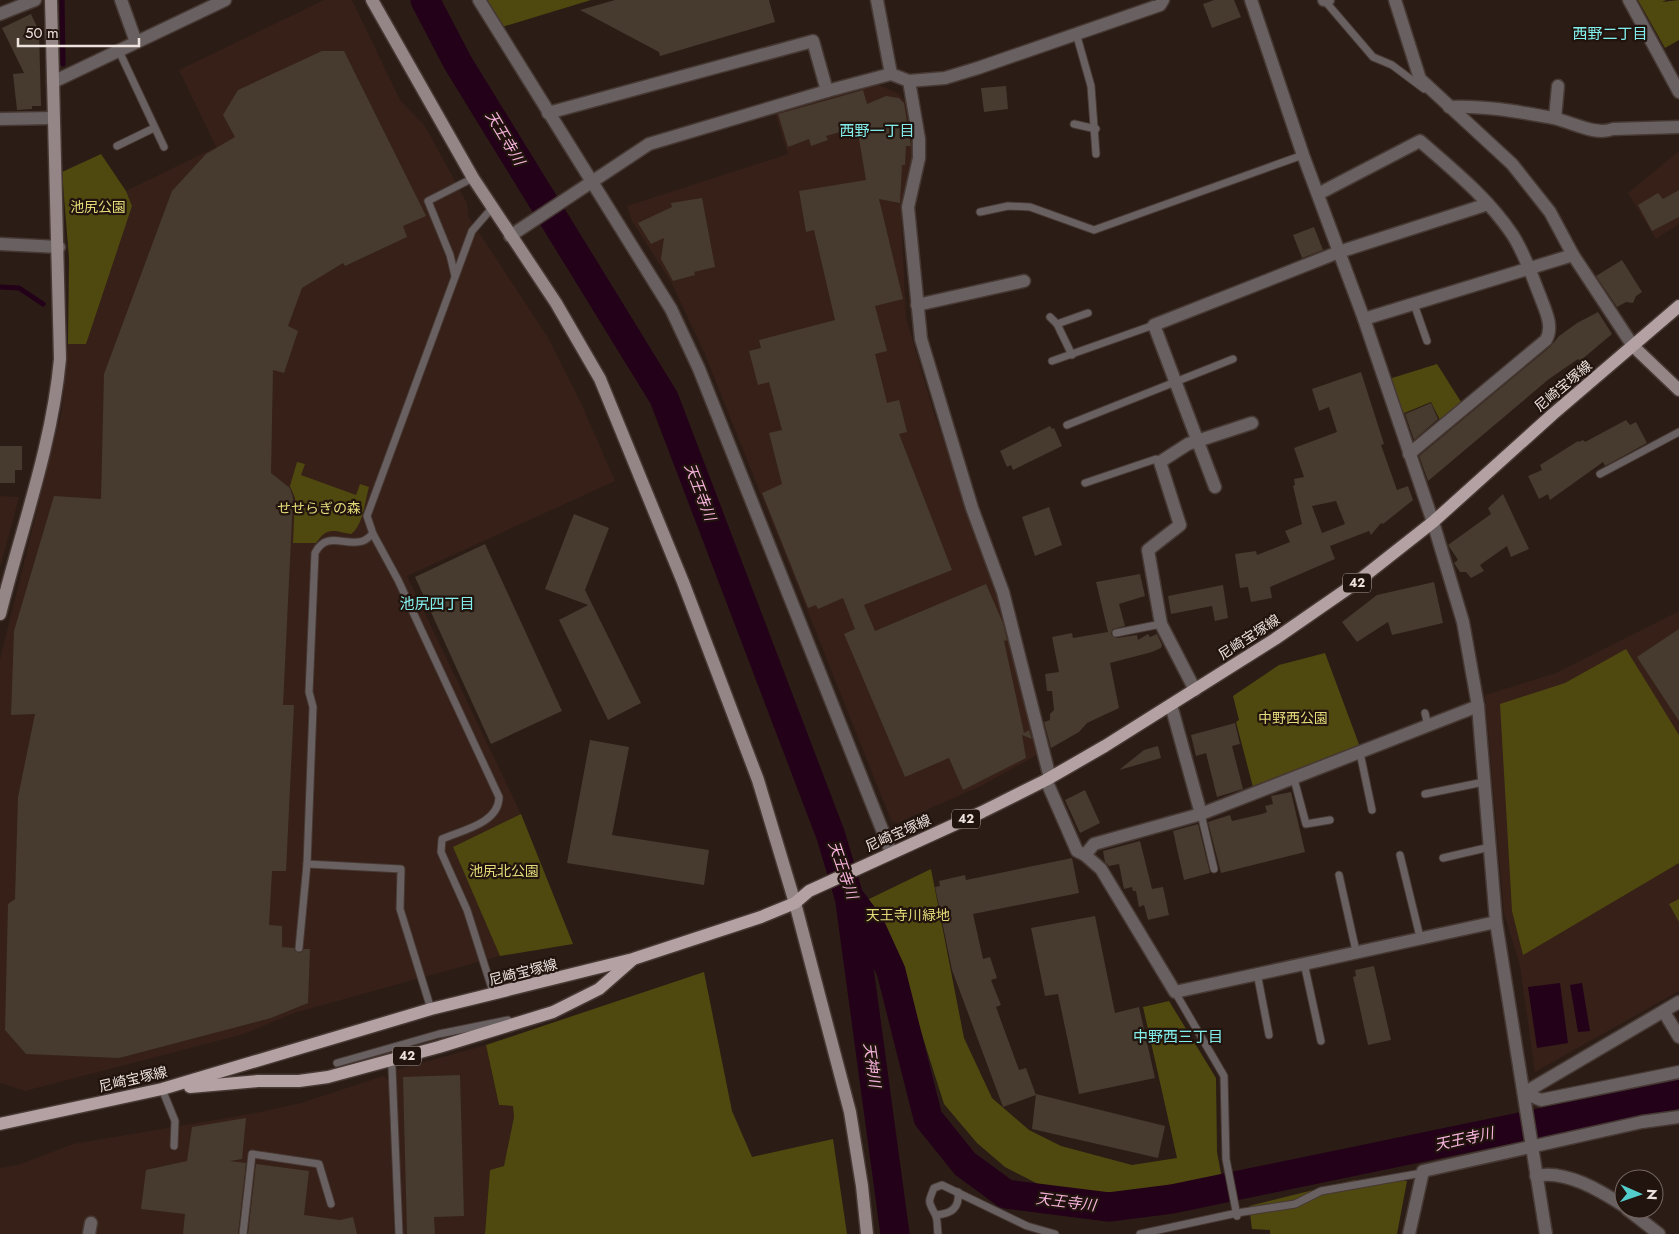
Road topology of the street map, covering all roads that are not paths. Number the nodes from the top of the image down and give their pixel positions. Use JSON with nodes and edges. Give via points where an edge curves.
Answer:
{"nodes":[{"id":1,"x":35,"y":0,"type":"edge"},
{"id":2,"x":51,"y":0,"type":"edge"},
{"id":3,"x":121,"y":0,"type":"edge"},
{"id":4,"x":224,"y":0,"type":"edge"},
{"id":5,"x":372,"y":0,"type":"edge"},
{"id":6,"x":479,"y":0,"type":"edge"},
{"id":7,"x":877,"y":0,"type":"edge"},
{"id":8,"x":1163,"y":0,"type":"edge"},
{"id":9,"x":1251,"y":0,"type":"edge"},
{"id":10,"x":1326,"y":0,"type":"edge"},
{"id":11,"x":1395,"y":0,"type":"edge"},
{"id":12,"x":1630,"y":0,"type":"edge"},
{"id":13,"x":0,"y":14,"type":"edge"},
{"id":14,"x":1076,"y":33,"type":"junction"},
{"id":15,"x":136,"y":42,"type":"junction"},
{"id":16,"x":119,"y":51,"type":"junction"},
{"id":17,"x":891,"y":74,"type":"junction"},
{"id":18,"x":909,"y":81,"type":"junction"},
{"id":19,"x":52,"y":82,"type":"junction"},
{"id":20,"x":1558,"y":86,"type":"dead end"},
{"id":21,"x":826,"y":91,"type":"junction"},
{"id":22,"x":1432,"y":91,"type":"junction"},
{"id":23,"x":1679,"y":92,"type":"edge"},
{"id":24,"x":1449,"y":107,"type":"junction"},
{"id":25,"x":548,"y":113,"type":"junction"},
{"id":26,"x":53,"y":118,"type":"junction"},
{"id":27,"x":1555,"y":118,"type":"junction"},
{"id":28,"x":0,"y":119,"type":"edge"},
{"id":29,"x":1074,"y":124,"type":"dead end"},
{"id":30,"x":1679,"y":127,"type":"edge"},
{"id":31,"x":154,"y":128,"type":"junction"},
{"id":32,"x":1096,"y":129,"type":"junction"},
{"id":33,"x":117,"y":146,"type":"dead end"},
{"id":34,"x":164,"y":147,"type":"dead end"},
{"id":35,"x":1096,"y":154,"type":"dead end"},
{"id":36,"x":1303,"y":155,"type":"junction"},
{"id":37,"x":473,"y":178,"type":"junction"},
{"id":38,"x":590,"y":183,"type":"junction"},
{"id":39,"x":1318,"y":194,"type":"junction"},
{"id":40,"x":1488,"y":204,"type":"junction"},
{"id":41,"x":492,"y":208,"type":"junction"},
{"id":42,"x":980,"y":212,"type":"dead end"},
{"id":43,"x":515,"y":232,"type":"junction"},
{"id":44,"x":0,"y":244,"type":"edge"},
{"id":45,"x":59,"y":247,"type":"junction"},
{"id":46,"x":1339,"y":252,"type":"junction"},
{"id":47,"x":1573,"y":255,"type":"junction"},
{"id":48,"x":1529,"y":269,"type":"junction"},
{"id":49,"x":455,"y":277,"type":"junction"},
{"id":50,"x":1024,"y":281,"type":"dead end"},
{"id":51,"x":1414,"y":304,"type":"junction"},
{"id":52,"x":917,"y":305,"type":"junction"},
{"id":53,"x":1679,"y":306,"type":"edge"},
{"id":54,"x":1088,"y":313,"type":"dead end"},
{"id":55,"x":1050,"y":317,"type":"dead end"},
{"id":56,"x":1364,"y":319,"type":"junction"},
{"id":57,"x":1057,"y":324,"type":"junction"},
{"id":58,"x":1154,"y":325,"type":"junction"},
{"id":59,"x":1427,"y":341,"type":"dead end"},
{"id":60,"x":1633,"y":346,"type":"junction"},
{"id":61,"x":1072,"y":355,"type":"junction"},
{"id":62,"x":1233,"y":358,"type":"dead end"},
{"id":63,"x":1052,"y":361,"type":"dead end"},
{"id":64,"x":1176,"y":382,"type":"junction"},
{"id":65,"x":1679,"y":390,"type":"edge"},
{"id":66,"x":1252,"y":423,"type":"dead end"},
{"id":67,"x":1067,"y":425,"type":"dead end"},
{"id":68,"x":1679,"y":432,"type":"edge"},
{"id":69,"x":1197,"y":442,"type":"junction"},
{"id":70,"x":1409,"y":454,"type":"junction"},
{"id":71,"x":1160,"y":462,"type":"junction"},
{"id":72,"x":1600,"y":474,"type":"dead end"},
{"id":73,"x":1085,"y":483,"type":"dead end"},
{"id":74,"x":1215,"y":487,"type":"dead end"},
{"id":75,"x":1433,"y":522,"type":"junction"},
{"id":76,"x":373,"y":534,"type":"junction"},
{"id":77,"x":0,"y":614,"type":"edge"},
{"id":78,"x":1161,"y":624,"type":"junction"},
{"id":79,"x":1116,"y":633,"type":"dead end"},
{"id":80,"x":1195,"y":690,"type":"junction"},
{"id":81,"x":1172,"y":705,"type":"junction"},
{"id":82,"x":1478,"y":706,"type":"junction"},
{"id":83,"x":1425,"y":713,"type":"dead end"},
{"id":84,"x":1428,"y":726,"type":"junction"},
{"id":85,"x":1360,"y":753,"type":"junction"},
{"id":86,"x":1048,"y":779,"type":"junction"},
{"id":87,"x":1294,"y":779,"type":"junction"},
{"id":88,"x":1484,"y":782,"type":"junction"},
{"id":89,"x":1425,"y":794,"type":"dead end"},
{"id":90,"x":1372,"y":810,"type":"dead end"},
{"id":91,"x":1201,"y":814,"type":"junction"},
{"id":92,"x":1330,"y":820,"type":"dead end"},
{"id":93,"x":1490,"y":847,"type":"junction"},
{"id":94,"x":886,"y":854,"type":"junction"},
{"id":95,"x":1085,"y":855,"type":"junction"},
{"id":96,"x":1400,"y":855,"type":"dead end"},
{"id":97,"x":1443,"y":858,"type":"dead end"},
{"id":98,"x":307,"y":864,"type":"junction"},
{"id":99,"x":1214,"y":869,"type":"dead end"},
{"id":100,"x":1339,"y":875,"type":"dead end"},
{"id":101,"x":795,"y":903,"type":"junction"},
{"id":102,"x":1496,"y":922,"type":"junction"},
{"id":103,"x":1420,"y":937,"type":"junction"},
{"id":104,"x":298,"y":948,"type":"dead end"},
{"id":105,"x":1356,"y":951,"type":"junction"},
{"id":106,"x":633,"y":959,"type":"junction"},
{"id":107,"x":1304,"y":963,"type":"junction"},
{"id":108,"x":1257,"y":972,"type":"junction"},
{"id":109,"x":1175,"y":992,"type":"junction"},
{"id":110,"x":494,"y":995,"type":"junction"},
{"id":111,"x":1679,"y":1002,"type":"edge"},
{"id":112,"x":431,"y":1009,"type":"junction"},
{"id":113,"x":552,"y":1012,"type":"junction"},
{"id":114,"x":1664,"y":1012,"type":"junction"},
{"id":115,"x":1269,"y":1035,"type":"dead end"},
{"id":116,"x":1679,"y":1037,"type":"edge"},
{"id":117,"x":1321,"y":1041,"type":"dead end"},
{"id":118,"x":390,"y":1060,"type":"junction"},
{"id":119,"x":337,"y":1063,"type":"dead end"},
{"id":120,"x":1679,"y":1072,"type":"edge"},
{"id":121,"x":162,"y":1089,"type":"junction"},
{"id":122,"x":1524,"y":1093,"type":"junction"},
{"id":123,"x":1679,"y":1117,"type":"edge"},
{"id":124,"x":0,"y":1124,"type":"edge"},
{"id":125,"x":1531,"y":1144,"type":"junction"},
{"id":126,"x":174,"y":1146,"type":"dead end"},
{"id":127,"x":1422,"y":1172,"type":"junction"},
{"id":128,"x":1536,"y":1176,"type":"junction"},
{"id":129,"x":958,"y":1192,"type":"junction"},
{"id":130,"x":1614,"y":1200,"type":"edge"},
{"id":131,"x":331,"y":1204,"type":"dead end"},
{"id":132,"x":1237,"y":1213,"type":"junction"},
{"id":133,"x":936,"y":1215,"type":"junction"},
{"id":134,"x":1640,"y":1219,"type":"edge"},
{"id":135,"x":243,"y":1234,"type":"edge"},
{"id":136,"x":398,"y":1234,"type":"edge"},
{"id":137,"x":867,"y":1234,"type":"edge"},
{"id":138,"x":938,"y":1234,"type":"edge"},
{"id":139,"x":1055,"y":1234,"type":"edge"},
{"id":140,"x":1140,"y":1234,"type":"edge"},
{"id":141,"x":1409,"y":1234,"type":"edge"},
{"id":142,"x":1546,"y":1234,"type":"edge"},
{"id":143,"x":1659,"y":1234,"type":"edge"}],
"edges":[{"from":1,"to":13,"type":"street"},
{"from":2,"to":19,"type":"street"},
{"from":3,"to":15,"type":"street"},
{"from":4,"to":15,"type":"street"},
{"from":5,"to":37,"type":"street"},
{"from":6,"to":25,"type":"street"},
{"from":7,"to":17,"type":"street"},
{"from":8,"to":14,"type":"street","via":[[1160,5]]},
{"from":9,"to":36,"type":"street"},
{"from":10,"to":22,"type":"lane","via":[[1373,57],[1392,65],[1420,88]]},
{"from":11,"to":22,"type":"street","via":[[1420,79]]},
{"from":12,"to":23,"type":"street"},
{"from":14,"to":18,"type":"street","via":[[945,78]]},
{"from":14,"to":32,"type":"lane","via":[[1091,86]]},
{"from":15,"to":16,"type":"street"},
{"from":16,"to":19,"type":"street"},
{"from":16,"to":31,"type":"lane"},
{"from":17,"to":18,"type":"street"},
{"from":17,"to":21,"type":"street"},
{"from":18,"to":52,"type":"street","via":[[919,139],[919,158],[908,207]]},
{"from":19,"to":26,"type":"street"},
{"from":20,"to":27,"type":"street"},
{"from":21,"to":25,"type":"street","via":[[813,41]]},
{"from":21,"to":38,"type":"street","via":[[649,144]]},
{"from":22,"to":24,"type":"street"},
{"from":24,"to":27,"type":"street","via":[[1465,106]]},
{"from":24,"to":47,"type":"street","via":[[1512,164],[1550,212]]},
{"from":25,"to":38,"type":"street"},
{"from":26,"to":28,"type":"street"},
{"from":26,"to":45,"type":"street"},
{"from":27,"to":30,"type":"street","via":[[1604,132]]},
{"from":29,"to":32,"type":"lane"},
{"from":31,"to":33,"type":"lane"},
{"from":31,"to":34,"type":"lane"},
{"from":32,"to":35,"type":"lane"},
{"from":36,"to":39,"type":"street"},
{"from":36,"to":42,"type":"lane","via":[[1094,230],[1030,208],[1008,206]]},
{"from":37,"to":41,"type":"street"},
{"from":37,"to":49,"type":"lane","via":[[428,200],[450,255]]},
{"from":38,"to":43,"type":"street"},
{"from":38,"to":94,"type":"street","via":[[672,309],[699,369]]},
{"from":39,"to":40,"type":"street","via":[[1420,141],[1479,192]]},
{"from":39,"to":46,"type":"street"},
{"from":40,"to":46,"type":"street"},
{"from":40,"to":48,"type":"street","via":[[1512,235]]},
{"from":41,"to":43,"type":"street"},
{"from":41,"to":49,"type":"lane","via":[[472,232]]},
{"from":43,"to":101,"type":"street","via":[[600,379],[683,582],[758,780]]},
{"from":44,"to":45,"type":"street"},
{"from":45,"to":77,"type":"street","via":[[60,359],[57,389]]},
{"from":46,"to":56,"type":"street"},
{"from":46,"to":58,"type":"street"},
{"from":47,"to":48,"type":"street"},
{"from":47,"to":60,"type":"street"},
{"from":48,"to":51,"type":"street"},
{"from":48,"to":70,"type":"street","via":[[1551,328],[1546,340]]},
{"from":49,"to":76,"type":"lane","via":[[368,516]]},
{"from":50,"to":52,"type":"street","via":[[1009,288]]},
{"from":51,"to":56,"type":"street"},
{"from":51,"to":59,"type":"lane"},
{"from":52,"to":86,"type":"street","via":[[921,339],[972,508],[1003,592]]},
{"from":53,"to":60,"type":"main road","name":"尼崎宝塚線","number":"42"},
{"from":54,"to":57,"type":"lane"},
{"from":55,"to":57,"type":"lane"},
{"from":56,"to":70,"type":"street"},
{"from":57,"to":61,"type":"lane"},
{"from":58,"to":61,"type":"lane"},
{"from":58,"to":64,"type":"street"},
{"from":60,"to":65,"type":"street"},
{"from":60,"to":75,"type":"main road","name":"尼崎宝塚線","number":"42"},
{"from":61,"to":63,"type":"lane"},
{"from":62,"to":64,"type":"lane"},
{"from":64,"to":67,"type":"lane"},
{"from":64,"to":69,"type":"street"},
{"from":66,"to":69,"type":"street"},
{"from":68,"to":72,"type":"lane"},
{"from":69,"to":71,"type":"street","via":[[1188,444]]},
{"from":69,"to":74,"type":"street"},
{"from":70,"to":75,"type":"street"},
{"from":71,"to":73,"type":"lane","via":[[1156,459]]},
{"from":71,"to":78,"type":"street","via":[[1180,525],[1148,550]]},
{"from":75,"to":80,"type":"main road","name":"尼崎宝塚線","number":"42","via":[[1353,586]]},
{"from":75,"to":82,"type":"street","via":[[1463,622]]},
{"from":76,"to":98,"type":"lane","via":[[363,541],[328,541],[319,545],[315,553]]},
{"from":76,"to":110,"type":"lane","via":[[398,580],[499,797],[499,807],[493,816],[442,839],[441,852],[467,910]]},
{"from":78,"to":79,"type":"lane"},
{"from":78,"to":80,"type":"street"},
{"from":80,"to":81,"type":"main road","name":"尼崎宝塚線","number":"42"},
{"from":81,"to":86,"type":"main road","name":"尼崎宝塚線","number":"42"},
{"from":81,"to":91,"type":"street"},
{"from":82,"to":84,"type":"street"},
{"from":82,"to":88,"type":"street"},
{"from":83,"to":84,"type":"lane"},
{"from":84,"to":85,"type":"street"},
{"from":85,"to":87,"type":"street"},
{"from":85,"to":90,"type":"lane"},
{"from":86,"to":94,"type":"main road","name":"尼崎宝塚線","number":"42"},
{"from":86,"to":95,"type":"street","via":[[1077,851]]},
{"from":87,"to":91,"type":"street"},
{"from":87,"to":92,"type":"lane","via":[[1306,824]]},
{"from":88,"to":89,"type":"lane"},
{"from":88,"to":93,"type":"street"},
{"from":91,"to":95,"type":"street","via":[[1094,844]]},
{"from":91,"to":99,"type":"lane"},
{"from":93,"to":97,"type":"lane"},
{"from":93,"to":102,"type":"street"},
{"from":94,"to":101,"type":"main road","name":"尼崎宝塚線","number":"42","via":[[810,891]]},
{"from":95,"to":109,"type":"street","via":[[1100,869]]},
{"from":96,"to":103,"type":"lane"},
{"from":98,"to":104,"type":"lane"},
{"from":98,"to":112,"type":"lane","via":[[401,868],[400,909]]},
{"from":100,"to":105,"type":"lane"},
{"from":101,"to":106,"type":"main road","name":"尼崎宝塚線","number":"42"},
{"from":101,"to":137,"type":"street","via":[[850,1112]]},
{"from":102,"to":103,"type":"street"},
{"from":102,"to":122,"type":"street"},
{"from":103,"to":105,"type":"street"},
{"from":105,"to":107,"type":"street"},
{"from":106,"to":110,"type":"main road","name":"尼崎宝塚線","number":"42"},
{"from":106,"to":113,"type":"main road","number":"42","via":[[599,989]]},
{"from":107,"to":108,"type":"street"},
{"from":107,"to":117,"type":"lane"},
{"from":108,"to":109,"type":"street"},
{"from":108,"to":115,"type":"lane"},
{"from":109,"to":132,"type":"lane","via":[[1224,1076],[1228,1168]]},
{"from":110,"to":112,"type":"main road","name":"尼崎宝塚線","number":"42"},
{"from":111,"to":114,"type":"street"},
{"from":112,"to":121,"type":"main road","name":"尼崎宝塚線","number":"42"},
{"from":113,"to":118,"type":"main road","number":"42"},
{"from":113,"to":119,"type":"lane","via":[[439,1034]]},
{"from":114,"to":116,"type":"street"},
{"from":114,"to":122,"type":"street"},
{"from":118,"to":121,"type":"main road","number":"42","via":[[328,1077],[299,1081]]},
{"from":118,"to":136,"type":"lane"},
{"from":120,"to":122,"type":"street","via":[[1540,1100]]},
{"from":121,"to":124,"type":"main road","name":"尼崎宝塚線","number":"42"},
{"from":121,"to":126,"type":"lane","via":[[174,1121]]},
{"from":122,"to":125,"type":"street"},
{"from":123,"to":125,"type":"street"},
{"from":125,"to":127,"type":"street"},
{"from":125,"to":128,"type":"street"},
{"from":127,"to":132,"type":"lane","via":[[1321,1191],[1295,1204]]},
{"from":127,"to":141,"type":"street"},
{"from":128,"to":130,"type":"street","via":[[1546,1174],[1566,1178]]},
{"from":128,"to":142,"type":"street"},
{"from":129,"to":133,"type":"lane","via":[[959,1201],[954,1209]]},
{"from":129,"to":133,"type":"lane","via":[[942,1185],[934,1188],[928,1200]]},
{"from":129,"to":139,"type":"lane","via":[[1027,1226]]},
{"from":131,"to":135,"type":"lane","via":[[319,1164],[252,1154]]},
{"from":132,"to":140,"type":"lane"},
{"from":133,"to":138,"type":"lane"},
{"from":134,"to":143,"type":"street"}]}
